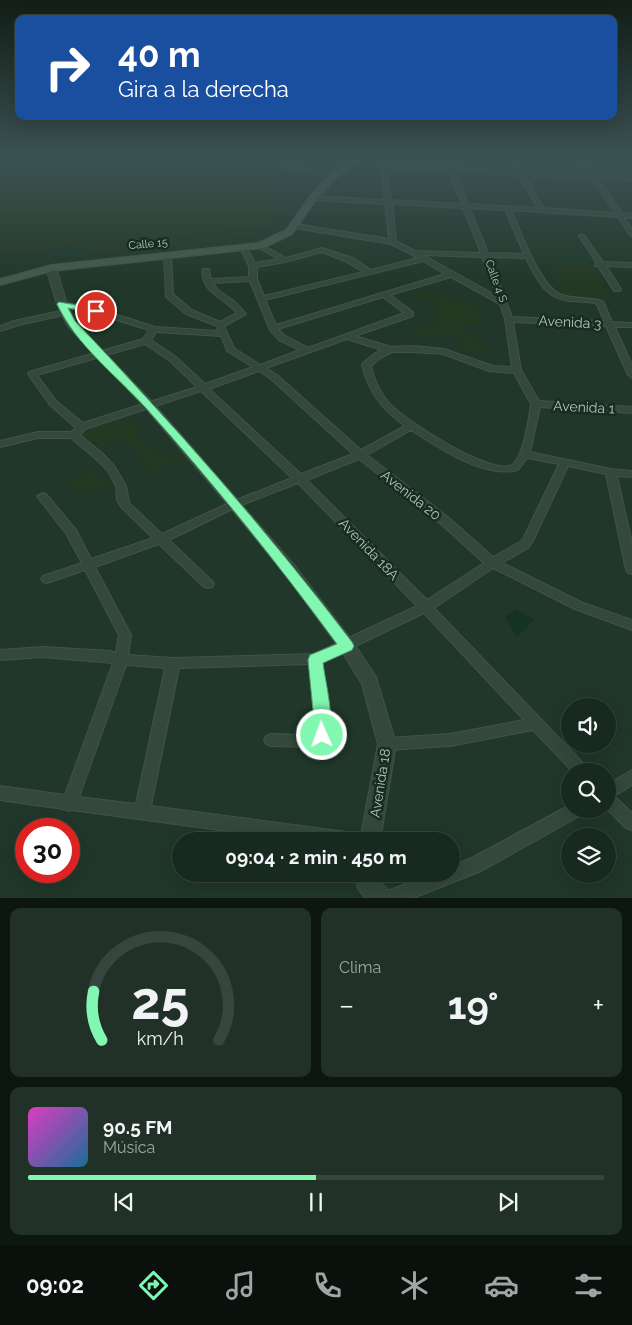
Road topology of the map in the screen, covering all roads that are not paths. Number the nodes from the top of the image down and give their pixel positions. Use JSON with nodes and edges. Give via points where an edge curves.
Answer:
{"nodes":[{"id":1,"x":311,"y":201,"type":"edge"},
{"id":2,"x":368,"y":201,"type":"edge"},
{"id":3,"x":464,"y":201,"type":"edge"},
{"id":4,"x":537,"y":201,"type":"edge"},
{"id":5,"x":610,"y":201,"type":"edge"},
{"id":6,"x":388,"y":202,"type":"junction"},
{"id":7,"x":466,"y":206,"type":"junction"},
{"id":8,"x":507,"y":208,"type":"junction"},
{"id":9,"x":542,"y":210,"type":"junction"},
{"id":10,"x":619,"y":216,"type":"junction"},
{"id":11,"x":632,"y":216,"type":"edge"},
{"id":12,"x":295,"y":226,"type":"junction"},
{"id":13,"x":632,"y":234,"type":"edge"},
{"id":14,"x":582,"y":236,"type":"dead end"},
{"id":15,"x":393,"y":242,"type":"junction"},
{"id":16,"x":260,"y":246,"type":"junction"},
{"id":17,"x":245,"y":249,"type":"junction"},
{"id":18,"x":412,"y":252,"type":"junction"},
{"id":19,"x":167,"y":255,"type":"junction"},
{"id":20,"x":486,"y":255,"type":"junction"},
{"id":21,"x":529,"y":256,"type":"junction"},
{"id":22,"x":424,"y":259,"type":"junction"},
{"id":23,"x":286,"y":260,"type":"junction"},
{"id":24,"x":598,"y":264,"type":"junction"},
{"id":25,"x":632,"y":265,"type":"edge"},
{"id":26,"x":253,"y":266,"type":"junction"},
{"id":27,"x":51,"y":268,"type":"junction"},
{"id":28,"x":206,"y":271,"type":"dead end"},
{"id":29,"x":369,"y":272,"type":"junction"},
{"id":30,"x":452,"y":274,"type":"junction"},
{"id":31,"x":253,"y":279,"type":"junction"},
{"id":32,"x":207,"y":281,"type":"junction"},
{"id":33,"x":0,"y":282,"type":"edge"},
{"id":34,"x":617,"y":289,"type":"dead end"},
{"id":35,"x":384,"y":294,"type":"junction"},
{"id":36,"x":260,"y":299,"type":"junction"},
{"id":37,"x":504,"y":303,"type":"junction"},
{"id":38,"x":63,"y":308,"type":"junction"},
{"id":39,"x":509,"y":319,"type":"junction"},
{"id":40,"x":610,"y":324,"type":"junction"},
{"id":41,"x":632,"y":325,"type":"edge"},
{"id":42,"x":273,"y":328,"type":"junction"},
{"id":43,"x":0,"y":329,"type":"edge"},
{"id":44,"x":221,"y":329,"type":"junction"},
{"id":45,"x":154,"y":330,"type":"junction"},
{"id":46,"x":346,"y":336,"type":"junction"},
{"id":47,"x":146,"y":341,"type":"junction"},
{"id":48,"x":390,"y":350,"type":"junction"},
{"id":49,"x":308,"y":351,"type":"junction"},
{"id":50,"x":100,"y":355,"type":"junction"},
{"id":51,"x":258,"y":368,"type":"junction"},
{"id":52,"x":517,"y":370,"type":"junction"},
{"id":53,"x":632,"y":375,"type":"edge"},
{"id":54,"x":203,"y":388,"type":"junction"},
{"id":55,"x":536,"y":404,"type":"junction"},
{"id":56,"x":149,"y":405,"type":"junction"},
{"id":57,"x":632,"y":410,"type":"edge"},
{"id":58,"x":82,"y":427,"type":"junction"},
{"id":59,"x":410,"y":427,"type":"junction"},
{"id":60,"x":73,"y":435,"type":"junction"},
{"id":61,"x":0,"y":444,"type":"edge"},
{"id":62,"x":524,"y":454,"type":"junction"},
{"id":63,"x":360,"y":455,"type":"junction"},
{"id":64,"x":564,"y":462,"type":"junction"},
{"id":65,"x":611,"y":472,"type":"junction"},
{"id":66,"x":632,"y":474,"type":"edge"},
{"id":67,"x":300,"y":479,"type":"junction"},
{"id":68,"x":42,"y":496,"type":"dead end"},
{"id":69,"x":235,"y":504,"type":"junction"},
{"id":70,"x":162,"y":539,"type":"junction"},
{"id":71,"x":492,"y":563,"type":"junction"},
{"id":72,"x":90,"y":565,"type":"junction"},
{"id":73,"x":632,"y":570,"type":"edge"},
{"id":74,"x":47,"y":579,"type":"dead end"},
{"id":75,"x":208,"y":584,"type":"dead end"},
{"id":76,"x":426,"y":607,"type":"junction"},
{"id":77,"x":632,"y":624,"type":"edge"},
{"id":78,"x":347,"y":646,"type":"junction"},
{"id":79,"x":0,"y":655,"type":"edge"},
{"id":80,"x":121,"y":660,"type":"junction"},
{"id":81,"x":315,"y":660,"type":"junction"},
{"id":82,"x":172,"y":663,"type":"junction"},
{"id":83,"x":538,"y":723,"type":"junction"},
{"id":84,"x":271,"y":740,"type":"dead end"},
{"id":85,"x":387,"y":744,"type":"junction"},
{"id":86,"x":574,"y":763,"type":"edge"},
{"id":87,"x":632,"y":777,"type":"edge"},
{"id":88,"x":616,"y":787,"type":"edge"},
{"id":89,"x":0,"y":793,"type":"edge"},
{"id":90,"x":69,"y":804,"type":"junction"},
{"id":91,"x":616,"y":808,"type":"edge"},
{"id":92,"x":142,"y":811,"type":"junction"},
{"id":93,"x":561,"y":818,"type":"edge"},
{"id":94,"x":632,"y":823,"type":"edge"},
{"id":95,"x":290,"y":832,"type":"edge"},
{"id":96,"x":372,"y":832,"type":"edge"},
{"id":97,"x":366,"y":885,"type":"edge"},
{"id":98,"x":382,"y":898,"type":"edge"},
{"id":99,"x":390,"y":898,"type":"edge"}],
"edges":[{"from":1,"to":12,"type":"main road"},
{"from":2,"to":6,"type":"street"},
{"from":3,"to":7,"type":"street","name":"Calle 4 S"},
{"from":4,"to":9,"type":"street"},
{"from":5,"to":10,"type":"street"},
{"from":6,"to":7,"type":"street"},
{"from":6,"to":15,"type":"street"},
{"from":7,"to":8,"type":"street"},
{"from":7,"to":20,"type":"street","name":"Calle 4 S"},
{"from":8,"to":9,"type":"street"},
{"from":8,"to":21,"type":"street"},
{"from":9,"to":10,"type":"street"},
{"from":10,"to":11,"type":"street"},
{"from":10,"to":13,"type":"street"},
{"from":12,"to":15,"type":"street"},
{"from":12,"to":16,"type":"main road","name":"Calle 15","via":[[285,235]]},
{"from":14,"to":24,"type":"street"},
{"from":15,"to":18,"type":"street"},
{"from":16,"to":17,"type":"main road","name":"Calle 15"},
{"from":16,"to":23,"type":"street"},
{"from":17,"to":19,"type":"main road","name":"Calle 15"},
{"from":17,"to":26,"type":"street"},
{"from":18,"to":20,"type":"street"},
{"from":18,"to":22,"type":"street"},
{"from":19,"to":27,"type":"main road","name":"Calle 15"},
{"from":19,"to":44,"type":"street","via":[[168,295],[189,312]]},
{"from":20,"to":21,"type":"street"},
{"from":20,"to":37,"type":"street","name":"Calle 4 S"},
{"from":21,"to":40,"type":"street","via":[[553,294],[598,302]]},
{"from":22,"to":29,"type":"street"},
{"from":22,"to":30,"type":"street"},
{"from":23,"to":26,"type":"street"},
{"from":23,"to":29,"type":"street","via":[[322,250],[350,260]]},
{"from":24,"to":25,"type":"street"},
{"from":24,"to":34,"type":"street"},
{"from":26,"to":31,"type":"street"},
{"from":27,"to":33,"type":"main road","name":"Calle 15"},
{"from":27,"to":38,"type":"street","name":"Avenida 18"},
{"from":28,"to":32,"type":"street"},
{"from":29,"to":36,"type":"street"},
{"from":30,"to":35,"type":"street"},
{"from":30,"to":37,"type":"street"},
{"from":31,"to":32,"type":"street"},
{"from":31,"to":36,"type":"street"},
{"from":32,"to":44,"type":"street","via":[[213,292],[237,307],[242,314]]},
{"from":35,"to":42,"type":"street"},
{"from":35,"to":46,"type":"street","via":[[410,314]]},
{"from":36,"to":42,"type":"street"},
{"from":37,"to":39,"type":"street","name":"Calle 4 S"},
{"from":38,"to":43,"type":"street"},
{"from":38,"to":45,"type":"street","via":[[96,311]]},
{"from":38,"to":50,"type":"street","name":"Avenida 18","via":[[71,323]]},
{"from":39,"to":40,"type":"street","name":"Avenida 3"},
{"from":39,"to":52,"type":"street","name":"Calle 4 S"},
{"from":40,"to":41,"type":"street","name":"Avenida 3"},
{"from":40,"to":53,"type":"street"},
{"from":42,"to":49,"type":"street","via":[[282,338]]},
{"from":44,"to":45,"type":"street"},
{"from":44,"to":51,"type":"street","name":"Avenida 20","via":[[230,349]]},
{"from":45,"to":47,"type":"street"},
{"from":46,"to":48,"type":"street"},
{"from":46,"to":49,"type":"street"},
{"from":47,"to":50,"type":"street"},
{"from":47,"to":54,"type":"street","name":"Avenida 18A","via":[[181,364]]},
{"from":48,"to":52,"type":"street","via":[[444,352],[492,369]]},
{"from":48,"to":59,"type":"street","via":[[366,365],[368,373],[386,406]]},
{"from":49,"to":51,"type":"street"},
{"from":50,"to":56,"type":"street","name":"Avenida 18"},
{"from":50,"to":58,"type":"street","via":[[32,374],[53,403]]},
{"from":51,"to":54,"type":"street"},
{"from":51,"to":63,"type":"street","name":"Avenida 20","via":[[274,377]]},
{"from":52,"to":55,"type":"street","name":"Calle 4 S"},
{"from":54,"to":56,"type":"street"},
{"from":54,"to":67,"type":"street","name":"Avenida 18A"},
{"from":55,"to":57,"type":"street","name":"Avenida 1"},
{"from":55,"to":62,"type":"street"},
{"from":56,"to":58,"type":"street"},
{"from":56,"to":69,"type":"street","name":"Avenida 18"},
{"from":58,"to":60,"type":"street"},
{"from":59,"to":62,"type":"street","via":[[494,469],[514,468]]},
{"from":59,"to":63,"type":"street"},
{"from":60,"to":61,"type":"street","via":[[38,435]]},
{"from":60,"to":70,"type":"street","via":[[109,464],[121,485],[121,499]]},
{"from":62,"to":64,"type":"street"},
{"from":63,"to":67,"type":"street"},
{"from":63,"to":71,"type":"street","name":"Avenida 20","via":[[445,521]]},
{"from":64,"to":65,"type":"street"},
{"from":64,"to":71,"type":"street","via":[[529,538],[524,545]]},
{"from":65,"to":66,"type":"street"},
{"from":65,"to":73,"type":"street"},
{"from":67,"to":69,"type":"street"},
{"from":67,"to":76,"type":"street","name":"Avenida 18A"},
{"from":68,"to":72,"type":"street","via":[[72,533]]},
{"from":69,"to":70,"type":"street"},
{"from":69,"to":78,"type":"street","name":"Avenida 18"},
{"from":70,"to":72,"type":"street"},
{"from":70,"to":75,"type":"street"},
{"from":71,"to":76,"type":"street"},
{"from":71,"to":77,"type":"street","name":"Avenida 20","via":[[579,606]]},
{"from":72,"to":74,"type":"street"},
{"from":72,"to":80,"type":"street","via":[[125,635]]},
{"from":76,"to":78,"type":"street"},
{"from":76,"to":83,"type":"street","name":"Avenida 18A"},
{"from":78,"to":81,"type":"street"},
{"from":78,"to":85,"type":"street","name":"Avenida 18","via":[[370,682]]},
{"from":79,"to":80,"type":"street","via":[[43,652],[110,656]]},
{"from":80,"to":82,"type":"street"},
{"from":80,"to":90,"type":"street"},
{"from":81,"to":82,"type":"street"},
{"from":81,"to":84,"type":"street","via":[[322,735],[314,741]]},
{"from":82,"to":92,"type":"street"},
{"from":83,"to":85,"type":"street","via":[[450,740]]},
{"from":83,"to":86,"type":"street","name":"Avenida 18A"},
{"from":85,"to":96,"type":"street","name":"Avenida 18"},
{"from":87,"to":88,"type":"street"},
{"from":89,"to":90,"type":"street"},
{"from":90,"to":92,"type":"street"},
{"from":91,"to":94,"type":"street"},
{"from":92,"to":95,"type":"street"},
{"from":93,"to":99,"type":"street","via":[[475,865]]},
{"from":97,"to":98,"type":"street"}]}
